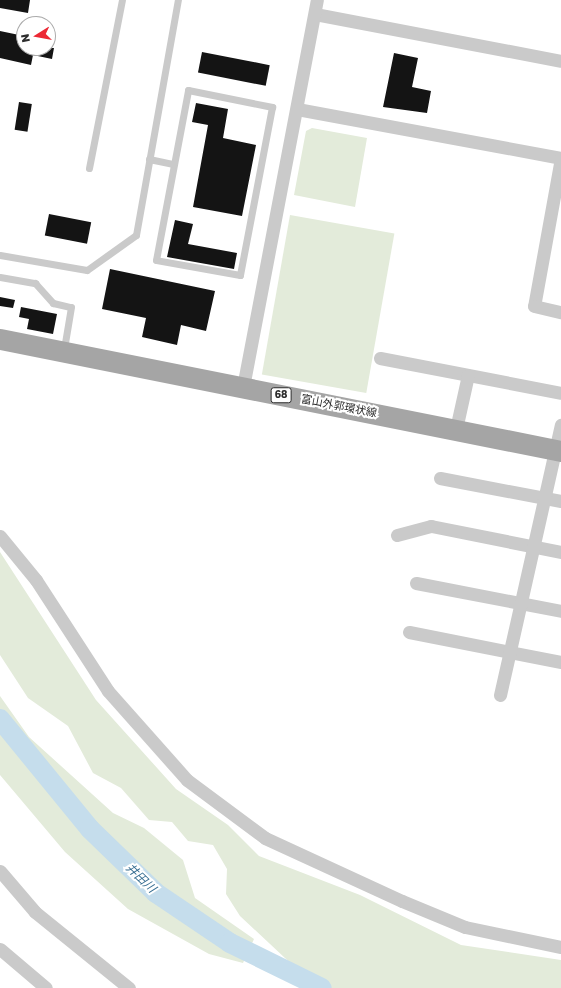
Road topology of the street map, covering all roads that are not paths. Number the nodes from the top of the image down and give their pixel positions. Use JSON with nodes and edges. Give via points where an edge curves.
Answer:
{"nodes":[{"id":1,"x":122,"y":0,"type":"edge"},
{"id":2,"x":178,"y":0,"type":"edge"},
{"id":3,"x":317,"y":0,"type":"edge"},
{"id":4,"x":315,"y":14,"type":"junction"},
{"id":5,"x":561,"y":61,"type":"edge"},
{"id":6,"x":297,"y":109,"type":"junction"},
{"id":7,"x":561,"y":158,"type":"edge"},
{"id":8,"x":149,"y":159,"type":"junction"},
{"id":9,"x":173,"y":164,"type":"junction"},
{"id":10,"x":89,"y":168,"type":"dead end"},
{"id":11,"x":0,"y":255,"type":"edge"},
{"id":12,"x":0,"y":277,"type":"edge"},
{"id":13,"x":561,"y":312,"type":"edge"},
{"id":14,"x":0,"y":339,"type":"edge"},
{"id":15,"x":63,"y":352,"type":"junction"},
{"id":16,"x":380,"y":358,"type":"dead end"},
{"id":17,"x":468,"y":375,"type":"junction"},
{"id":18,"x":243,"y":387,"type":"junction"},
{"id":19,"x":561,"y":393,"type":"edge"},
{"id":20,"x":561,"y":425,"type":"edge"},
{"id":21,"x":456,"y":429,"type":"junction"},
{"id":22,"x":557,"y":450,"type":"edge"},
{"id":23,"x":440,"y":478,"type":"dead end"},
{"id":24,"x":542,"y":498,"type":"junction"},
{"id":25,"x":561,"y":501,"type":"edge"},
{"id":26,"x":397,"y":535,"type":"dead end"},
{"id":27,"x":0,"y":536,"type":"edge"},
{"id":28,"x":531,"y":547,"type":"junction"},
{"id":29,"x":561,"y":552,"type":"edge"},
{"id":30,"x":416,"y":583,"type":"dead end"},
{"id":31,"x":519,"y":603,"type":"junction"},
{"id":32,"x":561,"y":611,"type":"edge"},
{"id":33,"x":409,"y":632,"type":"dead end"},
{"id":34,"x":509,"y":651,"type":"junction"},
{"id":35,"x":561,"y":662,"type":"edge"},
{"id":36,"x":500,"y":695,"type":"dead end"},
{"id":37,"x":0,"y":871,"type":"edge"},
{"id":38,"x":561,"y":947,"type":"edge"},
{"id":39,"x":0,"y":949,"type":"edge"},
{"id":40,"x":46,"y":988,"type":"edge"},
{"id":41,"x":129,"y":988,"type":"edge"}],
"edges":[{"from":1,"to":10,"type":"lane"},
{"from":2,"to":8,"type":"lane"},
{"from":3,"to":4,"type":"street"},
{"from":4,"to":5,"type":"street"},
{"from":4,"to":6,"type":"street"},
{"from":6,"to":7,"type":"street"},
{"from":6,"to":18,"type":"street"},
{"from":7,"to":13,"type":"street","via":[[534,306]]},
{"from":8,"to":9,"type":"lane"},
{"from":8,"to":11,"type":"lane","via":[[136,235],[87,270]]},
{"from":9,"to":9,"type":"lane","via":[[156,260],[240,275],[272,107],[188,90]]},
{"from":12,"to":15,"type":"lane","via":[[35,283],[53,303],[71,307]]},
{"from":14,"to":15,"type":"main road","name":"富山外郭環状線","number":"68"},
{"from":15,"to":18,"type":"main road","name":"富山外郭環状線","number":"68"},
{"from":16,"to":17,"type":"street"},
{"from":17,"to":19,"type":"street"},
{"from":17,"to":21,"type":"street"},
{"from":18,"to":21,"type":"main road","name":"富山外郭環状線","number":"68"},
{"from":20,"to":22,"type":"street"},
{"from":21,"to":22,"type":"main road","name":"富山外郭環状線","number":"68"},
{"from":22,"to":24,"type":"street"},
{"from":23,"to":24,"type":"street"},
{"from":24,"to":25,"type":"street"},
{"from":24,"to":28,"type":"street"},
{"from":26,"to":28,"type":"street","via":[[430,526]]},
{"from":27,"to":38,"type":"street","via":[[36,580],[108,691],[144,736],[193,784],[265,838],[465,927]]},
{"from":28,"to":29,"type":"street"},
{"from":28,"to":31,"type":"street"},
{"from":30,"to":31,"type":"street"},
{"from":31,"to":32,"type":"street"},
{"from":31,"to":34,"type":"street"},
{"from":33,"to":34,"type":"street"},
{"from":34,"to":35,"type":"street"},
{"from":34,"to":36,"type":"street"},
{"from":37,"to":41,"type":"street","via":[[35,912]]},
{"from":39,"to":40,"type":"street"}]}
